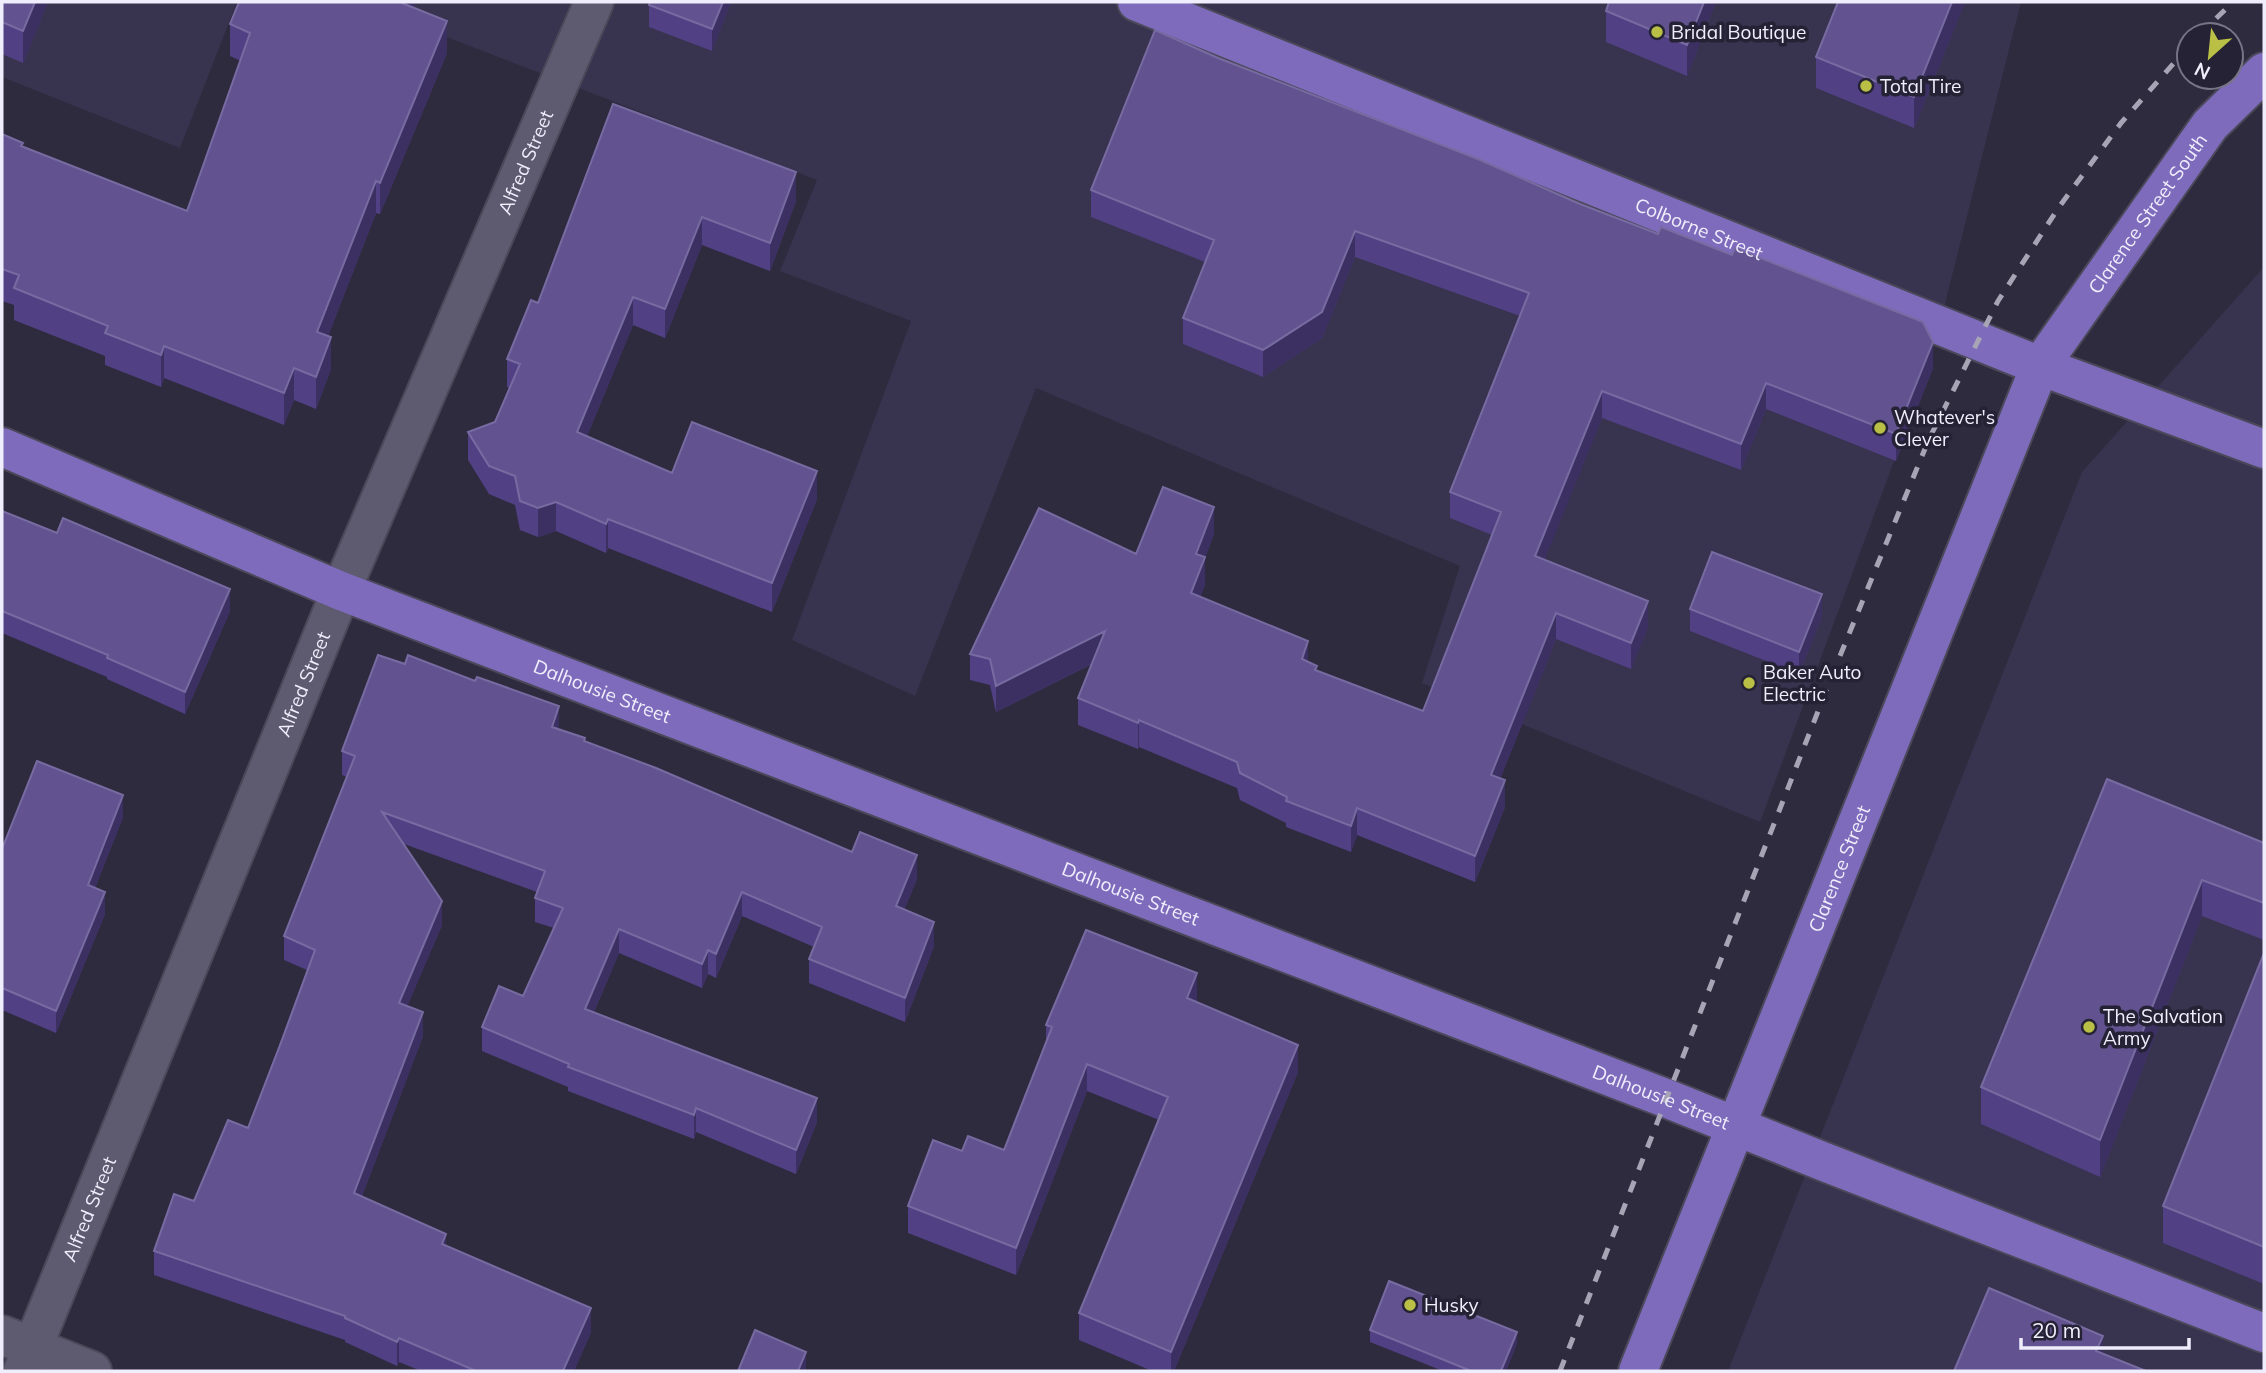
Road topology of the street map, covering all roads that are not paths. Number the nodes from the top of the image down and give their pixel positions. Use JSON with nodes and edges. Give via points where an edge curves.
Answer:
{"nodes":[{"id":1,"x":594,"y":2,"type":"edge"},
{"id":2,"x":1137,"y":2,"type":"edge"},
{"id":3,"x":2264,"y":72,"type":"edge"},
{"id":4,"x":2040,"y":366,"type":"junction"},
{"id":5,"x":2,"y":447,"type":"edge"},
{"id":6,"x":2264,"y":449,"type":"edge"},
{"id":7,"x":341,"y":591,"type":"junction"},
{"id":8,"x":1735,"y":1126,"type":"junction"},
{"id":9,"x":2264,"y":1333,"type":"edge"},
{"id":10,"x":19,"y":1351,"type":"edge"},
{"id":11,"x":92,"y":1371,"type":"edge"},
{"id":12,"x":1638,"y":1371,"type":"edge"}],
"edges":[{"from":1,"to":7,"type":"street","name":"Alfred Street"},
{"from":2,"to":4,"type":"main road","name":"Colborne Street"},
{"from":3,"to":4,"type":"main road","name":"Clarence Street South","via":[[2210,125]]},
{"from":4,"to":6,"type":"main road","name":"Colborne Street"},
{"from":4,"to":8,"type":"main road","name":"Clarence Street"},
{"from":5,"to":7,"type":"main road","name":"Dalhousie Street"},
{"from":7,"to":8,"type":"main road","name":"Dalhousie Street"},
{"from":7,"to":10,"type":"street","name":"Alfred Street"},
{"from":8,"to":9,"type":"main road","name":"Dalhousie Street"},
{"from":8,"to":12,"type":"main road","name":"Clarence Street"},
{"from":10,"to":11,"type":"street"}]}
